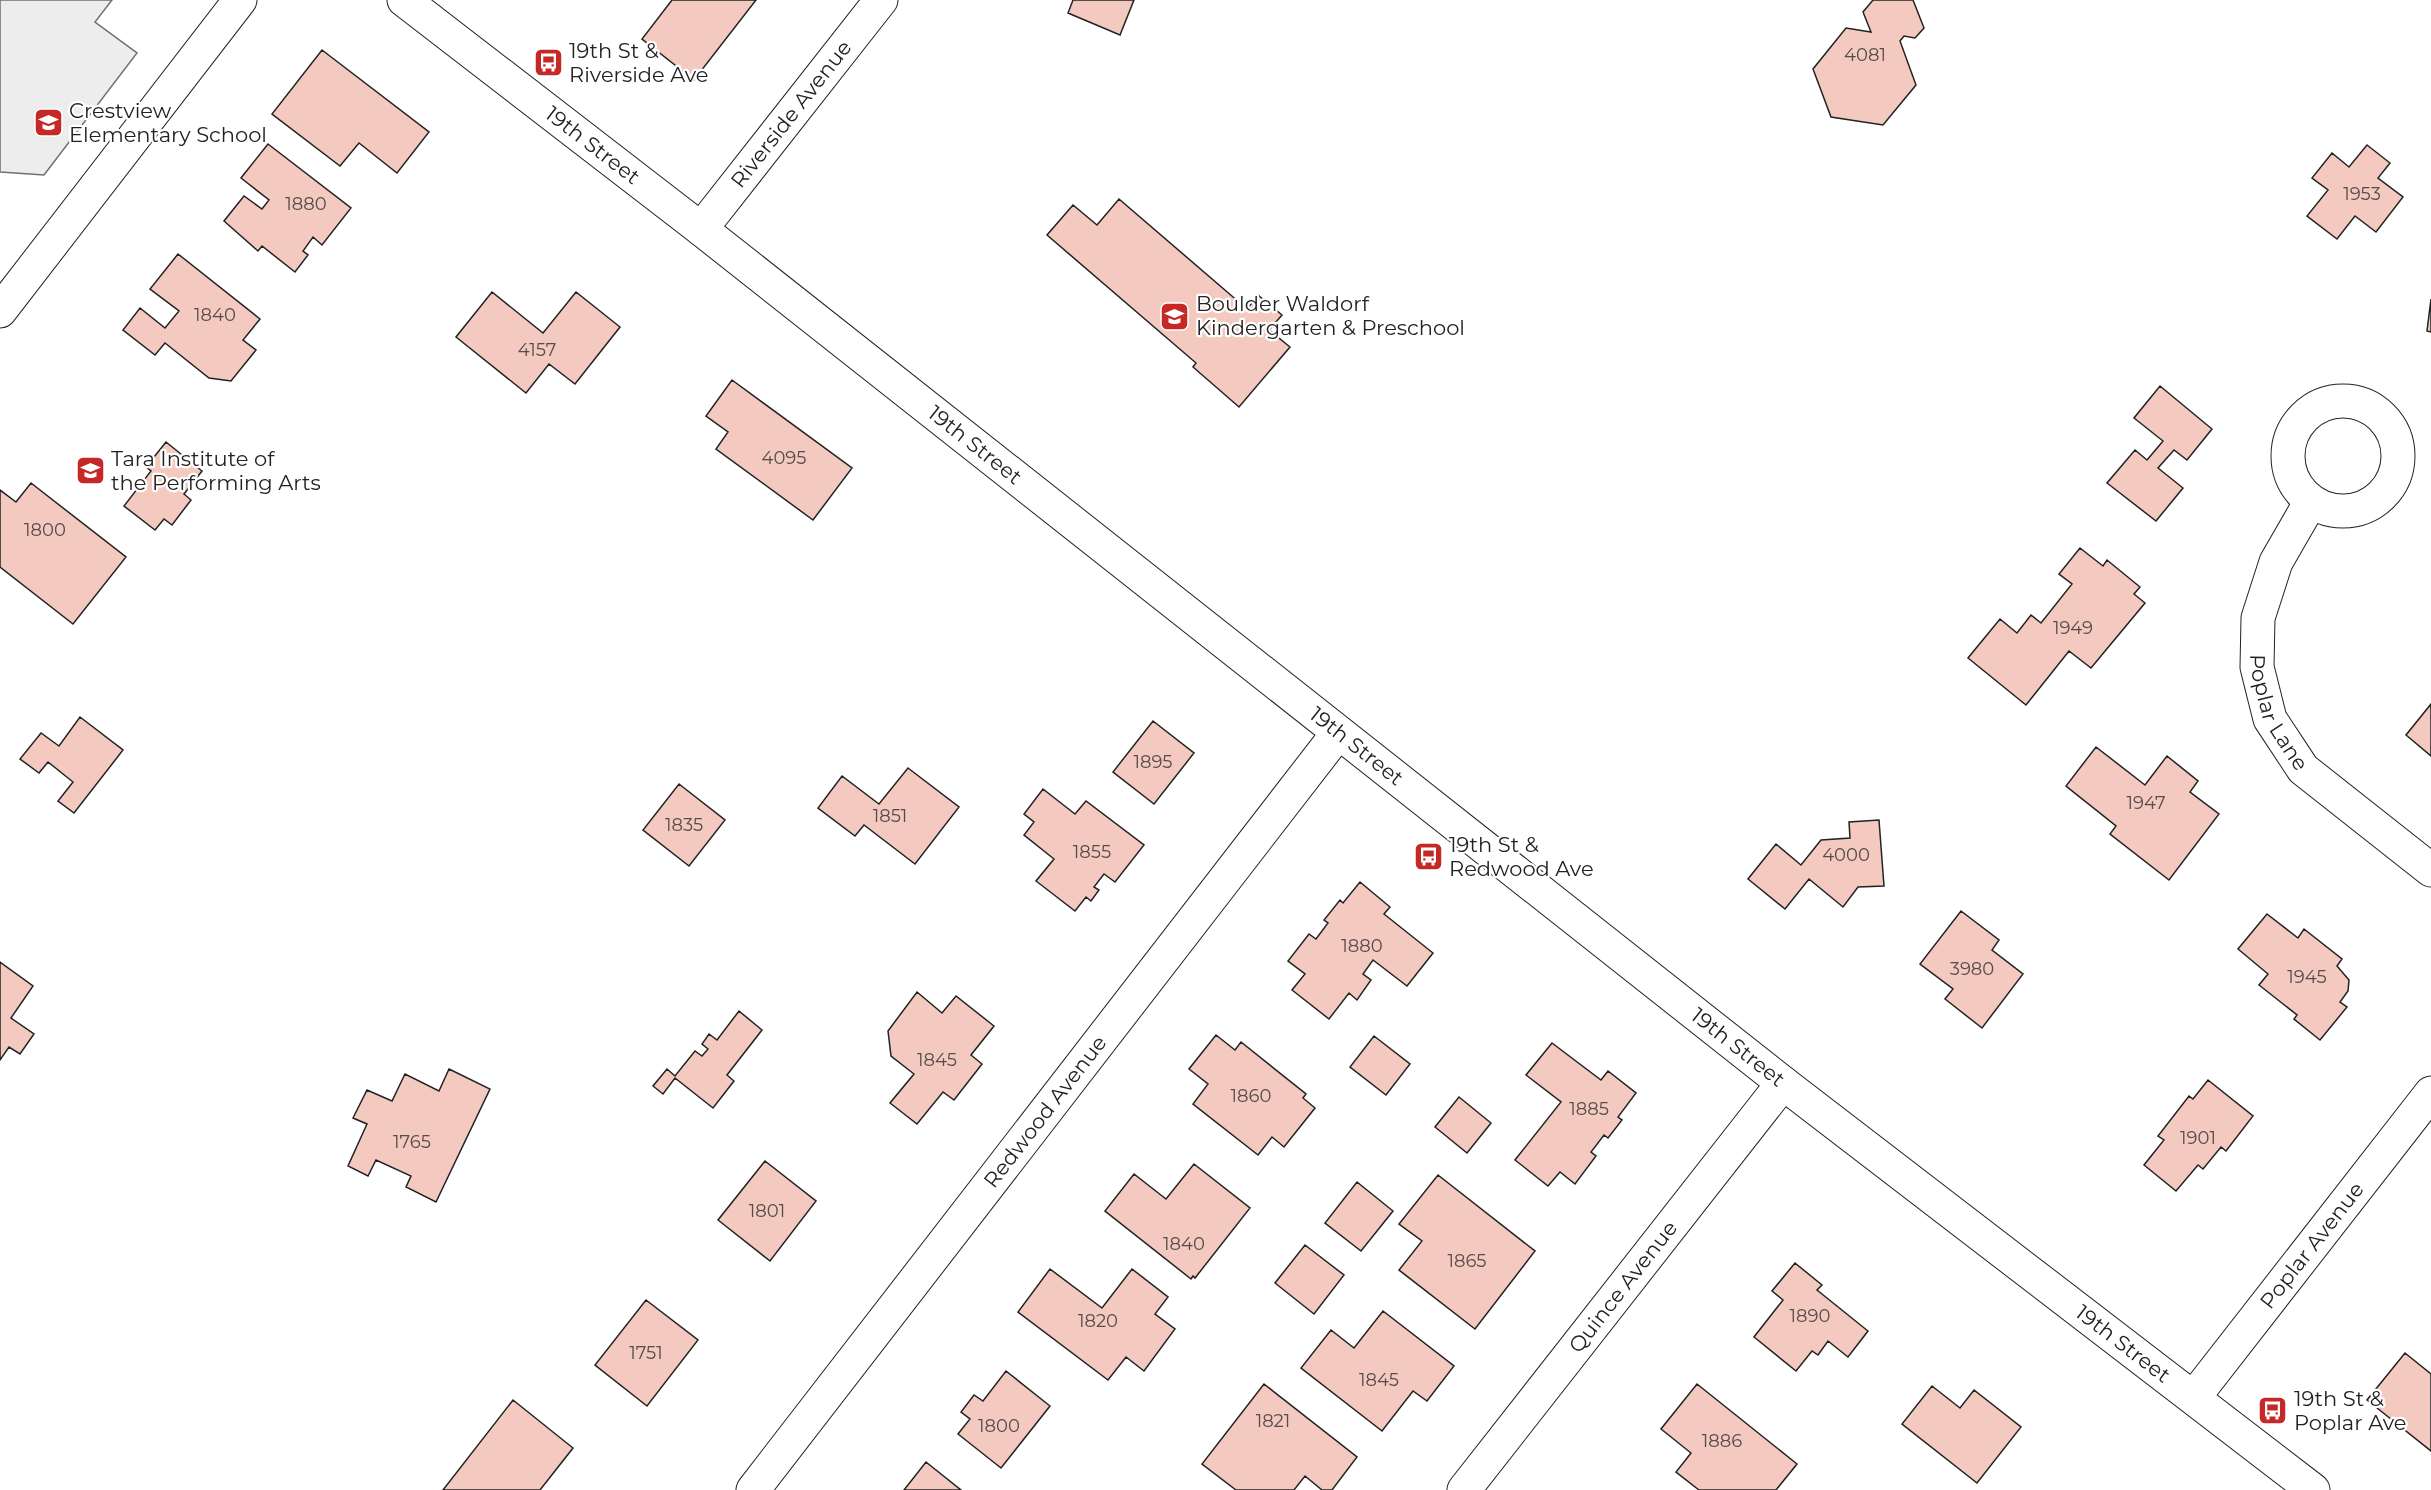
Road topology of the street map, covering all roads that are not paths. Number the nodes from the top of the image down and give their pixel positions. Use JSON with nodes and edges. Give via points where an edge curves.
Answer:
{"nodes":[{"id":1,"x":240,"y":0,"type":"edge"},
{"id":2,"x":404,"y":0,"type":"edge"},
{"id":3,"x":881,"y":0,"type":"edge"},
{"id":4,"x":701,"y":229,"type":"junction"},
{"id":5,"x":0,"y":311,"type":"edge"},
{"id":6,"x":2310,"y":503,"type":"dead end"},
{"id":7,"x":1338,"y":733,"type":"junction"},
{"id":8,"x":2431,"y":870,"type":"edge"},
{"id":9,"x":1783,"y":1083,"type":"junction"},
{"id":10,"x":2431,"y":1093,"type":"edge"},
{"id":11,"x":2194,"y":1398,"type":"junction"},
{"id":12,"x":753,"y":1490,"type":"edge"},
{"id":13,"x":1464,"y":1490,"type":"edge"},
{"id":14,"x":2313,"y":1490,"type":"edge"}],
"edges":[{"from":1,"to":5,"type":"street"},
{"from":2,"to":4,"type":"street","name":"19th Street"},
{"from":3,"to":4,"type":"street","name":"Riverside Avenue"},
{"from":4,"to":7,"type":"street","name":"19th Street"},
{"from":6,"to":8,"type":"street","name":"Poplar Lane","via":[[2276,562],[2258,618],[2257,668],[2270,719],[2303,770]]},
{"from":7,"to":9,"type":"street","name":"19th Street"},
{"from":7,"to":12,"type":"street","name":"Redwood Avenue"},
{"from":9,"to":11,"type":"street","name":"19th Street"},
{"from":9,"to":13,"type":"street","name":"Quince Avenue"},
{"from":10,"to":11,"type":"street","name":"Poplar Avenue"},
{"from":11,"to":14,"type":"street","name":"19th Street"}]}
